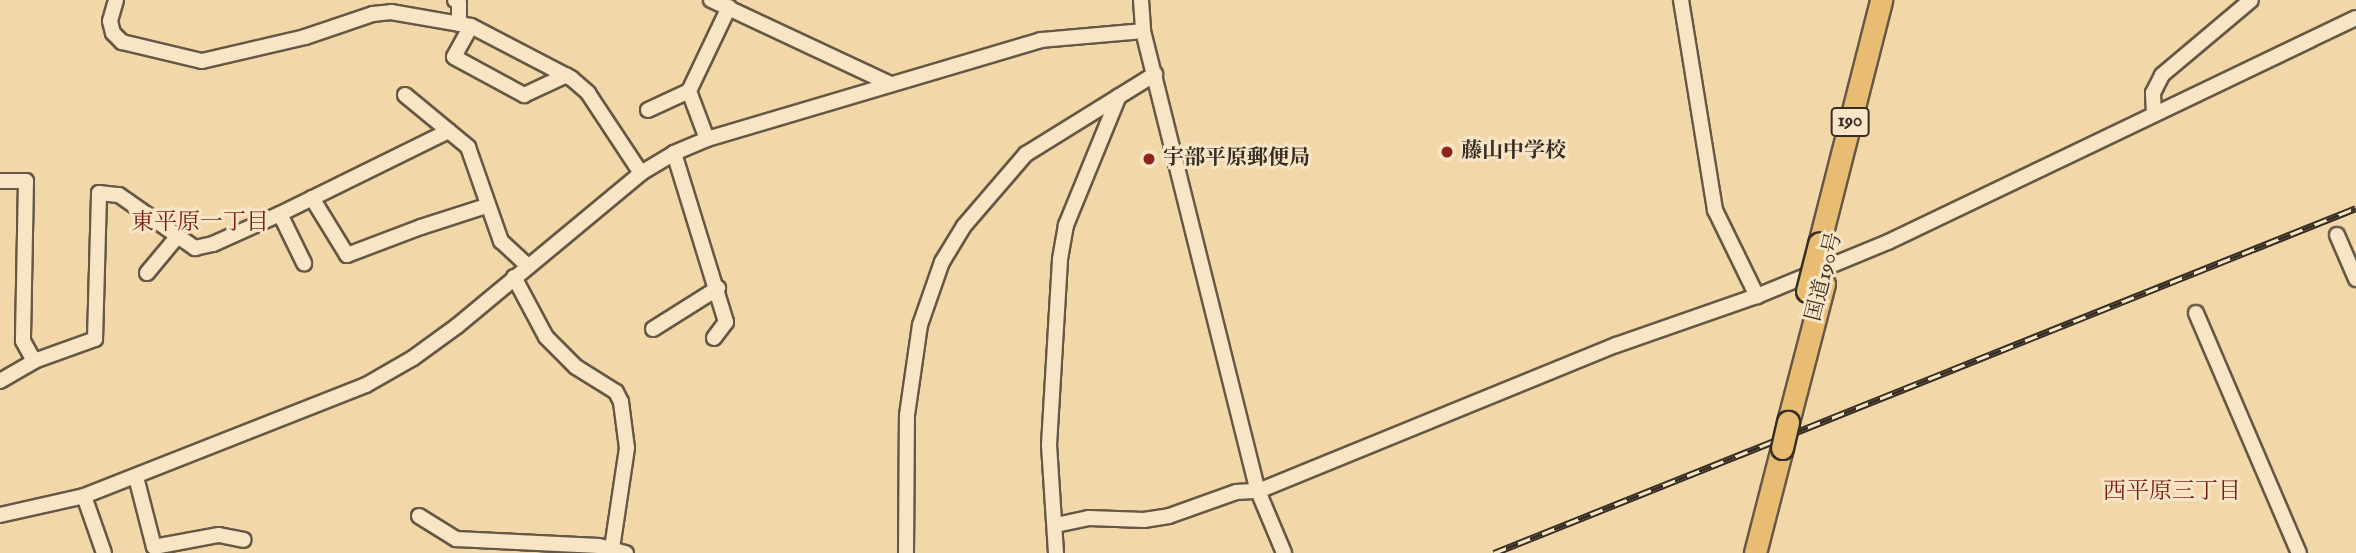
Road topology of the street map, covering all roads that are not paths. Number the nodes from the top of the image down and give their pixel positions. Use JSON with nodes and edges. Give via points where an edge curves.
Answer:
{"nodes":[{"id":1,"x":116,"y":0,"type":"edge"},
{"id":2,"x":454,"y":0,"type":"edge"},
{"id":3,"x":711,"y":0,"type":"edge"},
{"id":4,"x":1141,"y":0,"type":"edge"},
{"id":5,"x":1681,"y":0,"type":"edge"},
{"id":6,"x":1881,"y":0,"type":"edge"},
{"id":7,"x":1895,"y":0,"type":"edge"},
{"id":8,"x":2251,"y":0,"type":"edge"},
{"id":9,"x":729,"y":8,"type":"junction"},
{"id":10,"x":2356,"y":18,"type":"edge"},
{"id":11,"x":465,"y":25,"type":"junction"},
{"id":12,"x":1143,"y":31,"type":"junction"},
{"id":13,"x":1154,"y":74,"type":"junction"},
{"id":14,"x":567,"y":75,"type":"junction"},
{"id":15,"x":890,"y":83,"type":"junction"},
{"id":16,"x":689,"y":92,"type":"junction"},
{"id":17,"x":405,"y":95,"type":"dead end"},
{"id":18,"x":1119,"y":96,"type":"junction"},
{"id":19,"x":648,"y":110,"type":"dead end"},
{"id":20,"x":2154,"y":113,"type":"junction"},
{"id":21,"x":449,"y":131,"type":"junction"},
{"id":22,"x":707,"y":139,"type":"junction"},
{"id":23,"x":674,"y":153,"type":"junction"},
{"id":24,"x":641,"y":173,"type":"junction"},
{"id":25,"x":0,"y":181,"type":"edge"},
{"id":26,"x":312,"y":198,"type":"junction"},
{"id":27,"x":486,"y":206,"type":"junction"},
{"id":28,"x":281,"y":214,"type":"junction"},
{"id":29,"x":2337,"y":235,"type":"dead end"},
{"id":30,"x":177,"y":237,"type":"junction"},
{"id":31,"x":1827,"y":241,"type":"junction"},
{"id":32,"x":304,"y":263,"type":"dead end"},
{"id":33,"x":528,"y":266,"type":"junction"},
{"id":34,"x":147,"y":273,"type":"dead end"},
{"id":35,"x":514,"y":277,"type":"junction"},
{"id":36,"x":2356,"y":279,"type":"edge"},
{"id":37,"x":718,"y":288,"type":"junction"},
{"id":38,"x":1757,"y":296,"type":"junction"},
{"id":39,"x":2196,"y":313,"type":"dead end"},
{"id":40,"x":653,"y":329,"type":"dead end"},
{"id":41,"x":714,"y":338,"type":"dead end"},
{"id":42,"x":34,"y":361,"type":"junction"},
{"id":43,"x":0,"y":381,"type":"edge"},
{"id":44,"x":136,"y":477,"type":"junction"},
{"id":45,"x":1258,"y":491,"type":"junction"},
{"id":46,"x":85,"y":496,"type":"junction"},
{"id":47,"x":0,"y":515,"type":"edge"},
{"id":48,"x":419,"y":516,"type":"dead end"},
{"id":49,"x":1056,"y":525,"type":"junction"},
{"id":50,"x":244,"y":540,"type":"dead end"},
{"id":51,"x":619,"y":550,"type":"edge"},
{"id":52,"x":153,"y":551,"type":"edge"},
{"id":53,"x":1752,"y":552,"type":"edge"},
{"id":54,"x":104,"y":553,"type":"edge"},
{"id":55,"x":906,"y":553,"type":"edge"},
{"id":56,"x":1056,"y":553,"type":"edge"},
{"id":57,"x":1284,"y":553,"type":"edge"},
{"id":58,"x":2299,"y":553,"type":"edge"}],
"edges":[{"from":1,"to":11,"type":"street","via":[[110,21],[122,42],[202,61],[305,37],[373,14],[391,12]]},
{"from":2,"to":11,"type":"street"},
{"from":3,"to":9,"type":"street"},
{"from":4,"to":12,"type":"street"},
{"from":5,"to":38,"type":"street","via":[[1715,210]]},
{"from":6,"to":31,"type":"highway","name":"国道190号","number":"190"},
{"from":7,"to":31,"type":"highway","name":"国道190号","number":"190"},
{"from":8,"to":20,"type":"street","via":[[2162,75],[2153,93]]},
{"from":9,"to":15,"type":"street"},
{"from":9,"to":16,"type":"street"},
{"from":10,"to":20,"type":"street"},
{"from":11,"to":14,"type":"street"},
{"from":11,"to":14,"type":"street","via":[[454,57],[524,95]]},
{"from":12,"to":13,"type":"street"},
{"from":12,"to":15,"type":"street","via":[[1041,40]]},
{"from":13,"to":18,"type":"street"},
{"from":13,"to":45,"type":"street"},
{"from":14,"to":24,"type":"street","via":[[588,93]]},
{"from":15,"to":22,"type":"street"},
{"from":16,"to":19,"type":"street"},
{"from":16,"to":22,"type":"street"},
{"from":17,"to":21,"type":"street"},
{"from":18,"to":49,"type":"street","via":[[1066,225],[1060,259],[1049,445]]},
{"from":18,"to":55,"type":"street","via":[[1026,154],[964,226],[942,261],[920,325],[907,415]]},
{"from":20,"to":38,"type":"street","via":[[1888,242]]},
{"from":21,"to":26,"type":"street"},
{"from":21,"to":27,"type":"street","via":[[468,147]]},
{"from":22,"to":23,"type":"street"},
{"from":23,"to":24,"type":"street"},
{"from":23,"to":37,"type":"street"},
{"from":24,"to":33,"type":"street"},
{"from":25,"to":42,"type":"street","via":[[26,181],[23,341]]},
{"from":26,"to":27,"type":"street","via":[[347,255]]},
{"from":26,"to":28,"type":"street"},
{"from":27,"to":33,"type":"street","via":[[501,241]]},
{"from":28,"to":30,"type":"street","via":[[195,248]]},
{"from":28,"to":32,"type":"street"},
{"from":29,"to":36,"type":"street"},
{"from":30,"to":34,"type":"street"},
{"from":30,"to":42,"type":"street","via":[[119,195],[99,193],[95,339]]},
{"from":31,"to":53,"type":"highway","name":"国道190号","number":"190","bridge":true},
{"from":33,"to":35,"type":"street"},
{"from":35,"to":44,"type":"street","via":[[446,334],[366,385]]},
{"from":35,"to":51,"type":"street","via":[[546,337],[576,367],[615,392],[621,402],[627,449]]},
{"from":37,"to":40,"type":"street"},
{"from":37,"to":41,"type":"street","via":[[726,322]]},
{"from":38,"to":45,"type":"street","via":[[1615,345]]},
{"from":39,"to":58,"type":"street"},
{"from":42,"to":43,"type":"street"},
{"from":44,"to":46,"type":"street"},
{"from":44,"to":52,"type":"street"},
{"from":45,"to":49,"type":"street","via":[[1236,492],[1169,516],[1089,518]]},
{"from":45,"to":57,"type":"street"},
{"from":46,"to":47,"type":"street"},
{"from":46,"to":54,"type":"street"},
{"from":48,"to":51,"type":"street","via":[[456,539]]},
{"from":49,"to":56,"type":"street"},
{"from":50,"to":52,"type":"street","via":[[219,535]]}]}
